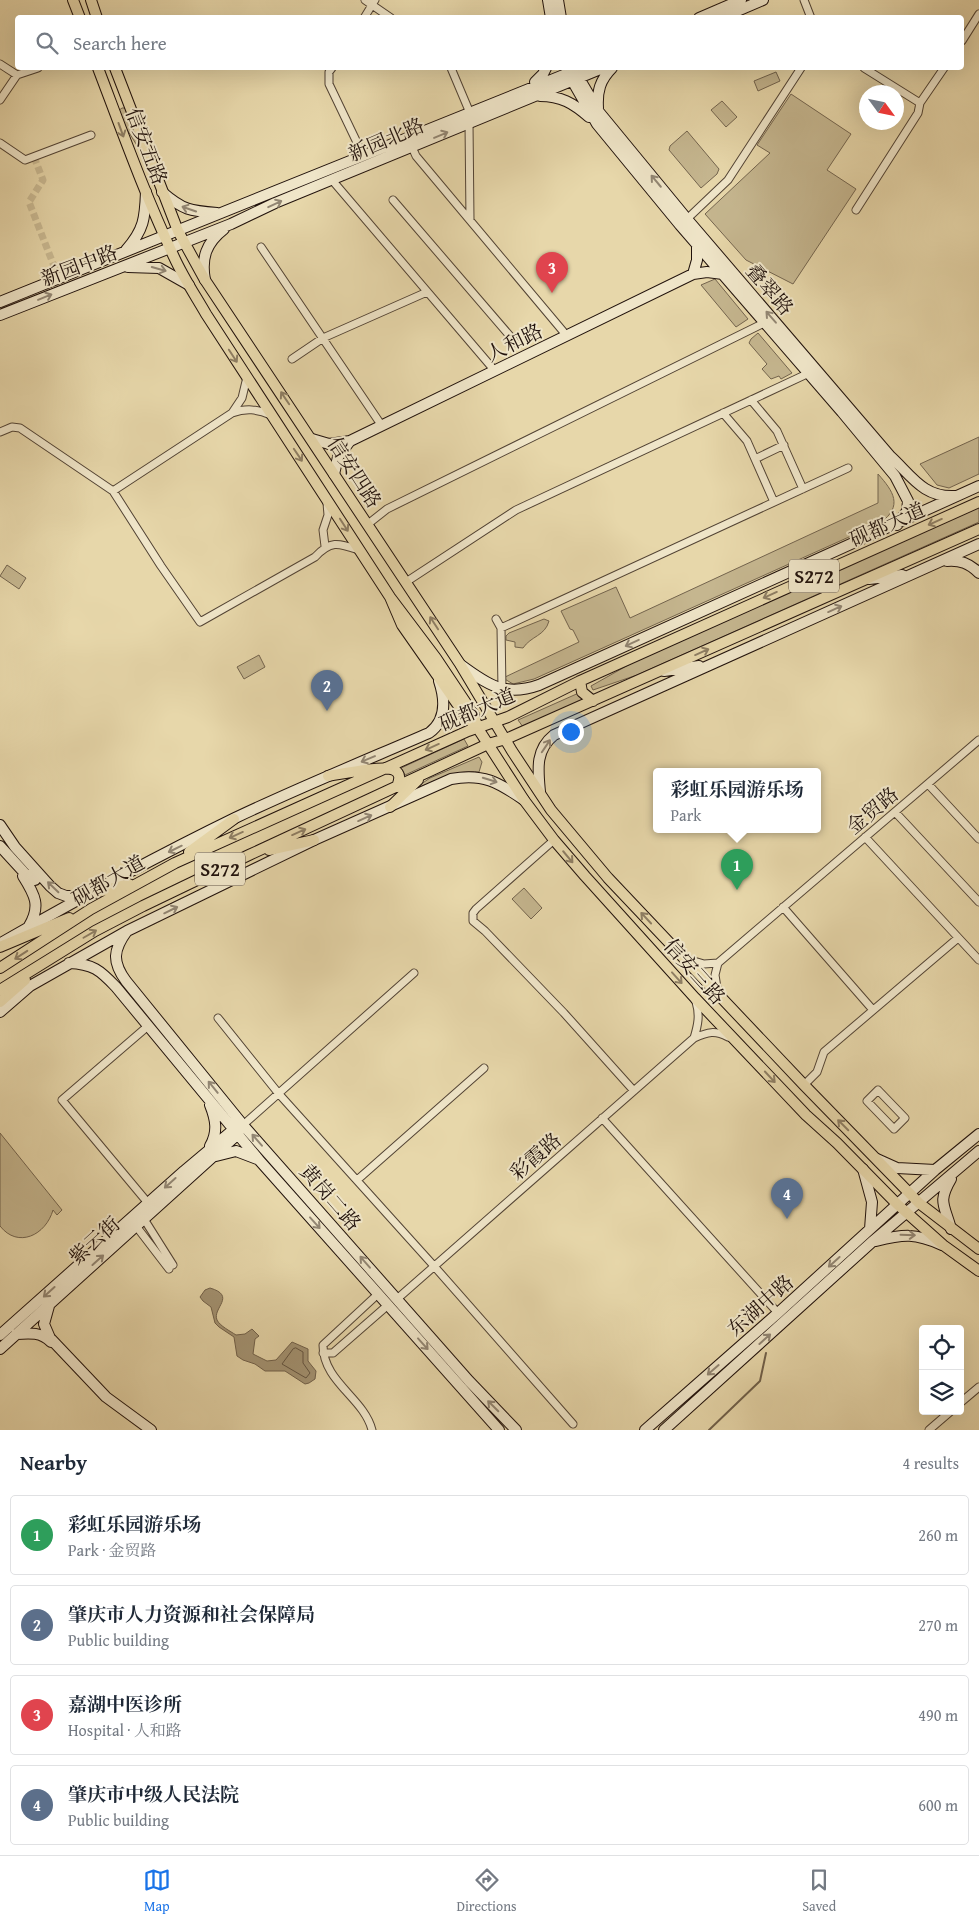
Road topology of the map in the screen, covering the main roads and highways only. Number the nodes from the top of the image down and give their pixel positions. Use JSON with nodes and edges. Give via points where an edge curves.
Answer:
{"nodes":[{"id":1,"x":73,"y":0,"type":"edge"},
{"id":2,"x":91,"y":0,"type":"edge"},
{"id":3,"x":548,"y":0,"type":"edge"},
{"id":4,"x":558,"y":0,"type":"edge"},
{"id":5,"x":741,"y":0,"type":"edge"},
{"id":6,"x":764,"y":0,"type":"edge"},
{"id":7,"x":79,"y":15,"type":"edge"},
{"id":8,"x":96,"y":15,"type":"edge"},
{"id":9,"x":550,"y":15,"type":"edge"},
{"id":10,"x":560,"y":15,"type":"edge"},
{"id":11,"x":706,"y":15,"type":"edge"},
{"id":12,"x":728,"y":15,"type":"edge"},
{"id":13,"x":99,"y":70,"type":"edge"},
{"id":14,"x":116,"y":70,"type":"edge"},
{"id":15,"x":545,"y":70,"type":"edge"},
{"id":16,"x":588,"y":70,"type":"edge"},
{"id":17,"x":610,"y":70,"type":"edge"},
{"id":18,"x":573,"y":72,"type":"edge"},
{"id":19,"x":530,"y":92,"type":"junction"},
{"id":20,"x":125,"y":94,"type":"junction"},
{"id":21,"x":110,"y":98,"type":"junction"},
{"id":22,"x":512,"y":100,"type":"junction"},
{"id":23,"x":599,"y":112,"type":"junction"},
{"id":24,"x":597,"y":124,"type":"junction"},
{"id":25,"x":613,"y":137,"type":"junction"},
{"id":26,"x":146,"y":192,"type":"junction"},
{"id":27,"x":162,"y":192,"type":"junction"},
{"id":28,"x":253,"y":201,"type":"junction"},
{"id":29,"x":257,"y":212,"type":"junction"},
{"id":30,"x":220,"y":214,"type":"junction"},
{"id":31,"x":231,"y":224,"type":"junction"},
{"id":32,"x":178,"y":231,"type":"junction"},
{"id":33,"x":165,"y":236,"type":"junction"},
{"id":34,"x":183,"y":242,"type":"junction"},
{"id":35,"x":697,"y":245,"type":"junction"},
{"id":36,"x":170,"y":247,"type":"junction"},
{"id":37,"x":126,"y":251,"type":"junction"},
{"id":38,"x":124,"y":267,"type":"junction"},
{"id":39,"x":693,"y":274,"type":"junction"},
{"id":40,"x":723,"y":274,"type":"junction"},
{"id":41,"x":205,"y":280,"type":"junction"},
{"id":42,"x":189,"y":285,"type":"junction"},
{"id":43,"x":0,"y":302,"type":"edge"},
{"id":44,"x":0,"y":315,"type":"edge"},
{"id":45,"x":234,"y":323,"type":"junction"},
{"id":46,"x":218,"y":332,"type":"junction"},
{"id":47,"x":312,"y":439,"type":"junction"},
{"id":48,"x":350,"y":441,"type":"junction"},
{"id":49,"x":907,"y":471,"type":"junction"},
{"id":50,"x":334,"y":474,"type":"junction"},
{"id":51,"x":895,"y":476,"type":"junction"},
{"id":52,"x":977,"y":488,"type":"edge"},
{"id":53,"x":956,"y":496,"type":"junction"},
{"id":54,"x":979,"y":502,"type":"edge"},
{"id":55,"x":897,"y":525,"type":"junction"},
{"id":56,"x":979,"y":529,"type":"edge"},
{"id":57,"x":979,"y":544,"type":"edge"},
{"id":58,"x":940,"y":561,"type":"junction"},
{"id":59,"x":913,"y":573,"type":"junction"},
{"id":60,"x":979,"y":573,"type":"edge"},
{"id":61,"x":863,"y":580,"type":"junction"},
{"id":62,"x":390,"y":597,"type":"junction"},
{"id":63,"x":693,"y":616,"type":"junction"},
{"id":64,"x":450,"y":649,"type":"junction"},
{"id":65,"x":649,"y":650,"type":"junction"},
{"id":66,"x":436,"y":658,"type":"junction"},
{"id":67,"x":460,"y":664,"type":"junction"},
{"id":68,"x":618,"y":664,"type":"junction"},
{"id":69,"x":710,"y":665,"type":"junction"},
{"id":70,"x":658,"y":672,"type":"junction"},
{"id":71,"x":437,"y":675,"type":"junction"},
{"id":72,"x":557,"y":678,"type":"junction"},
{"id":73,"x":580,"y":681,"type":"junction"},
{"id":74,"x":593,"y":701,"type":"junction"},
{"id":75,"x":495,"y":722,"type":"junction"},
{"id":76,"x":477,"y":727,"type":"junction"},
{"id":77,"x":506,"y":739,"type":"junction"},
{"id":78,"x":488,"y":744,"type":"junction"},
{"id":79,"x":385,"y":768,"type":"junction"},
{"id":80,"x":428,"y":772,"type":"junction"},
{"id":81,"x":328,"y":776,"type":"junction"},
{"id":82,"x":397,"y":788,"type":"junction"},
{"id":83,"x":540,"y":792,"type":"junction"},
{"id":84,"x":524,"y":800,"type":"junction"},
{"id":85,"x":390,"y":807,"type":"junction"},
{"id":86,"x":551,"y":810,"type":"junction"},
{"id":87,"x":234,"y":819,"type":"junction"},
{"id":88,"x":538,"y":819,"type":"junction"},
{"id":89,"x":0,"y":825,"type":"edge"},
{"id":90,"x":314,"y":840,"type":"junction"},
{"id":91,"x":0,"y":846,"type":"edge"},
{"id":92,"x":249,"y":855,"type":"junction"},
{"id":93,"x":30,"y":863,"type":"junction"},
{"id":94,"x":175,"y":863,"type":"junction"},
{"id":95,"x":17,"y":867,"type":"junction"},
{"id":96,"x":142,"y":881,"type":"junction"},
{"id":97,"x":83,"y":896,"type":"junction"},
{"id":98,"x":91,"y":909,"type":"junction"},
{"id":99,"x":28,"y":927,"type":"junction"},
{"id":100,"x":127,"y":931,"type":"junction"},
{"id":101,"x":0,"y":943,"type":"edge"},
{"id":102,"x":0,"y":948,"type":"edge"},
{"id":103,"x":48,"y":959,"type":"junction"},
{"id":104,"x":69,"y":963,"type":"junction"},
{"id":105,"x":0,"y":968,"type":"edge"},
{"id":106,"x":126,"y":981,"type":"junction"},
{"id":107,"x":116,"y":987,"type":"junction"},
{"id":108,"x":0,"y":990,"type":"edge"},
{"id":109,"x":0,"y":1002,"type":"edge"},
{"id":110,"x":0,"y":1012,"type":"edge"},
{"id":111,"x":208,"y":1098,"type":"junction"},
{"id":112,"x":238,"y":1129,"type":"junction"},
{"id":113,"x":979,"y":1134,"type":"edge"},
{"id":114,"x":979,"y":1150,"type":"edge"},
{"id":115,"x":209,"y":1155,"type":"junction"},
{"id":116,"x":877,"y":1159,"type":"junction"},
{"id":117,"x":259,"y":1160,"type":"junction"},
{"id":118,"x":863,"y":1169,"type":"junction"},
{"id":119,"x":886,"y":1169,"type":"junction"},
{"id":120,"x":935,"y":1170,"type":"junction"},
{"id":121,"x":955,"y":1171,"type":"junction"},
{"id":122,"x":187,"y":1174,"type":"junction"},
{"id":123,"x":874,"y":1180,"type":"junction"},
{"id":124,"x":941,"y":1184,"type":"junction"},
{"id":125,"x":302,"y":1191,"type":"junction"},
{"id":126,"x":909,"y":1193,"type":"junction"},
{"id":127,"x":293,"y":1198,"type":"junction"},
{"id":128,"x":919,"y":1203,"type":"junction"},
{"id":129,"x":897,"y":1204,"type":"junction"},
{"id":130,"x":907,"y":1213,"type":"junction"},
{"id":131,"x":879,"y":1221,"type":"junction"},
{"id":132,"x":870,"y":1229,"type":"junction"},
{"id":133,"x":887,"y":1229,"type":"junction"},
{"id":134,"x":951,"y":1229,"type":"junction"},
{"id":135,"x":873,"y":1242,"type":"junction"},
{"id":136,"x":943,"y":1245,"type":"junction"},
{"id":137,"x":979,"y":1249,"type":"edge"},
{"id":138,"x":979,"y":1271,"type":"edge"},
{"id":139,"x":392,"y":1302,"type":"junction"},
{"id":140,"x":49,"y":1305,"type":"junction"},
{"id":141,"x":16,"y":1334,"type":"junction"},
{"id":142,"x":0,"y":1335,"type":"edge"},
{"id":143,"x":0,"y":1348,"type":"edge"},
{"id":144,"x":144,"y":1429,"type":"edge"},
{"id":145,"x":499,"y":1430,"type":"edge"},
{"id":146,"x":516,"y":1430,"type":"edge"},
{"id":147,"x":645,"y":1430,"type":"edge"},
{"id":148,"x":664,"y":1430,"type":"edge"}],
"edges":[{"from":1,"to":7,"type":"main road"},
{"from":2,"to":8,"type":"main road"},
{"from":3,"to":9,"type":"main road"},
{"from":4,"to":10,"type":"main road"},
{"from":5,"to":11,"type":"main road"},
{"from":6,"to":12,"type":"main road"},
{"from":13,"to":21,"type":"main road","name":"信安五路"},
{"from":14,"to":20,"type":"main road","name":"信安五路"},
{"from":15,"to":19,"type":"main road"},
{"from":16,"to":18,"type":"main road","name":"新园北路"},
{"from":17,"to":23,"type":"main road","via":[[599,86]]},
{"from":18,"to":19,"type":"main road","name":"新园北路"},
{"from":18,"to":23,"type":"main road","name":"叠翠路"},
{"from":18,"to":24,"type":"main road","name":"叠翠路"},
{"from":19,"to":22,"type":"main road","name":"新园北路"},
{"from":19,"to":24,"type":"main road","via":[[563,98]]},
{"from":20,"to":21,"type":"main road","via":[[119,100]]},
{"from":20,"to":27,"type":"main road","name":"信安五路"},
{"from":21,"to":26,"type":"main road","name":"信安五路","one_way":true},
{"from":22,"to":28,"type":"main road","name":"新园北路","via":[[470,112]]},
{"from":29,"to":22,"type":"main road","name":"新园北路","one_way":true,"via":[[469,123]]},
{"from":23,"to":25,"type":"main road","name":"叠翠路"},
{"from":24,"to":25,"type":"main road","name":"叠翠路"},
{"from":25,"to":35,"type":"main road","name":"叠翠路"},
{"from":49,"to":25,"type":"main road","name":"叠翠路","one_way":true,"via":[[890,456]]},
{"from":26,"to":33,"type":"main road","name":"信安五路"},
{"from":26,"to":37,"type":"main road","via":[[144,221]]},
{"from":30,"to":27,"type":"main road","one_way":true,"via":[[188,210]]},
{"from":27,"to":32,"type":"main road","name":"信安五路"},
{"from":28,"to":29,"type":"main road"},
{"from":28,"to":30,"type":"main road","name":"新园北路"},
{"from":29,"to":31,"type":"main road","name":"新园北路"},
{"from":30,"to":32,"type":"main road","name":"新园北路"},
{"from":31,"to":34,"type":"main road","name":"新园北路"},
{"from":31,"to":41,"type":"main road","via":[[214,238],[206,250]]},
{"from":32,"to":33,"type":"main road","name":"新园中路"},
{"from":32,"to":34,"type":"main road","name":"信安五路"},
{"from":33,"to":36,"type":"main road","name":"信安五路"},
{"from":33,"to":37,"type":"main road","name":"新园中路"},
{"from":34,"to":36,"type":"main road","name":"新园中路"},
{"from":34,"to":41,"type":"main road","name":"信安四路"},
{"from":35,"to":39,"type":"main road"},
{"from":35,"to":40,"type":"main road","name":"叠翠路"},
{"from":36,"to":38,"type":"main road","name":"新园中路"},
{"from":36,"to":42,"type":"main road","name":"信安四路"},
{"from":37,"to":43,"type":"main road","name":"新园中路"},
{"from":38,"to":42,"type":"main road","one_way":true,"via":[[159,268]]},
{"from":44,"to":38,"type":"main road","name":"新园中路","one_way":true},
{"from":39,"to":40,"type":"main road"},
{"from":39,"to":48,"type":"main road","name":"人和路"},
{"from":40,"to":51,"type":"main road","name":"叠翠路"},
{"from":41,"to":45,"type":"main road","name":"信安四路"},
{"from":42,"to":46,"type":"main road","name":"信安四路"},
{"from":45,"to":46,"type":"main road","via":[[224,324]]},
{"from":47,"to":45,"type":"main road","name":"信安四路","one_way":true},
{"from":46,"to":62,"type":"main road","name":"信安四路","one_way":true},
{"from":47,"to":48,"type":"main road","via":[[329,444]]},
{"from":47,"to":50,"type":"main road","name":"信安四路"},
{"from":48,"to":50,"type":"main road","via":[[338,457]]},
{"from":49,"to":51,"type":"main road","via":[[904,479],[899,480]]},
{"from":49,"to":53,"type":"main road","name":"叠翠路","via":[[927,491]]},
{"from":64,"to":50,"type":"main road","name":"信安四路","one_way":true},
{"from":51,"to":55,"type":"main road","name":"叠翠路","via":[[908,501]]},
{"from":52,"to":53,"type":"main road","name":"砚都大道"},
{"from":53,"to":55,"type":"main road","name":"砚都大道"},
{"from":54,"to":65,"type":"main road","name":"砚都大道","number":"S272","one_way":true},
{"from":55,"to":63,"type":"main road","name":"砚都大道"},
{"from":56,"to":61,"type":"main road","name":"砚都大道","number":"S272"},
{"from":57,"to":58,"type":"main road"},
{"from":58,"to":59,"type":"main road"},
{"from":58,"to":60,"type":"main road","via":[[961,561]]},
{"from":59,"to":61,"type":"main road"},
{"from":69,"to":59,"type":"main road","one_way":true},
{"from":70,"to":61,"type":"main road","name":"砚都大道","number":"S272","one_way":true},
{"from":62,"to":66,"type":"main road","name":"信安四路"},
{"from":62,"to":71,"type":"main road","via":[[402,624]]},
{"from":63,"to":65,"type":"main road"},
{"from":63,"to":72,"type":"main road","name":"砚都大道","one_way":true},
{"from":64,"to":66,"type":"main road"},
{"from":64,"to":67,"type":"main road","name":"信安四路"},
{"from":65,"to":68,"type":"main road","name":"砚都大道","number":"S272"},
{"from":66,"to":76,"type":"main road","name":"信安四路","via":[[474,716]]},
{"from":67,"to":72,"type":"main road","name":"砚都大道","via":[[489,684],[515,691]]},
{"from":67,"to":75,"type":"main road","name":"信安四路"},
{"from":68,"to":72,"type":"main road"},
{"from":68,"to":73,"type":"main road","name":"砚都大道","number":"S272"},
{"from":69,"to":70,"type":"main road"},
{"from":83,"to":69,"type":"main road","one_way":true,"via":[[538,764],[541,751],[554,735]]},
{"from":70,"to":74,"type":"main road","name":"砚都大道","number":"S272"},
{"from":71,"to":76,"type":"main road"},
{"from":71,"to":81,"type":"main road","one_way":true,"via":[[444,704],[433,730]]},
{"from":73,"to":74,"type":"main road","via":[[582,692]]},
{"from":73,"to":75,"type":"main road","name":"砚都大道","number":"S272"},
{"from":74,"to":77,"type":"main road","name":"砚都大道","number":"S272"},
{"from":75,"to":76,"type":"main road","name":"砚都大道","number":"S272"},
{"from":75,"to":77,"type":"main road","name":"信安四路"},
{"from":76,"to":78,"type":"main road","name":"信安三路"},
{"from":76,"to":79,"type":"main road","name":"砚都大道","number":"S272","one_way":true},
{"from":77,"to":78,"type":"main road","name":"砚都大道","number":"S272"},
{"from":77,"to":83,"type":"main road","name":"信安三路"},
{"from":78,"to":80,"type":"main road","name":"砚都大道","number":"S272"},
{"from":78,"to":84,"type":"main road","name":"信安三路"},
{"from":79,"to":81,"type":"main road"},
{"from":79,"to":82,"type":"main road","via":[[398,774]]},
{"from":79,"to":94,"type":"main road","name":"砚都大道","number":"S272","one_way":true},
{"from":80,"to":82,"type":"main road","name":"砚都大道","number":"S272"},
{"from":80,"to":85,"type":"main road"},
{"from":81,"to":87,"type":"main road"},
{"from":92,"to":82,"type":"main road","name":"砚都大道","number":"S272","one_way":true},
{"from":83,"to":86,"type":"main road","name":"信安三路"},
{"from":85,"to":84,"type":"main road","one_way":true,"via":[[450,779],[462,777],[492,780]]},
{"from":84,"to":88,"type":"main road","name":"信安三路"},
{"from":90,"to":85,"type":"main road","one_way":true},
{"from":86,"to":88,"type":"main road"},
{"from":116,"to":86,"type":"main road","name":"信安三路","one_way":true,"via":[[608,878]]},
{"from":87,"to":94,"type":"main road"},
{"from":87,"to":97,"type":"main road","one_way":true},
{"from":88,"to":118,"type":"main road","name":"信安三路","one_way":true,"via":[[584,876],[695,998],[806,1115]]},
{"from":89,"to":93,"type":"main road"},
{"from":90,"to":92,"type":"main road"},
{"from":100,"to":90,"type":"main road","one_way":true},
{"from":91,"to":95,"type":"main road"},
{"from":103,"to":92,"type":"main road","name":"砚都大道","number":"S272","one_way":true,"via":[[135,910]]},
{"from":93,"to":95,"type":"main road","via":[[37,876],[35,880]]},
{"from":97,"to":93,"type":"main road","one_way":true,"via":[[58,893]]},
{"from":94,"to":96,"type":"main road","name":"砚都大道","number":"S272"},
{"from":95,"to":99,"type":"main road","via":[[36,899],[35,914]]},
{"from":96,"to":97,"type":"main road"},
{"from":96,"to":98,"type":"main road","name":"砚都大道","number":"S272"},
{"from":97,"to":99,"type":"main road"},
{"from":98,"to":102,"type":"main road"},
{"from":98,"to":105,"type":"main road","name":"砚都大道","number":"S272","one_way":true},
{"from":99,"to":101,"type":"main road"},
{"from":100,"to":104,"type":"main road"},
{"from":100,"to":106,"type":"main road","name":"黄岗二路","via":[[118,943],[116,955],[116,964]]},
{"from":103,"to":108,"type":"main road","name":"砚都大道","number":"S272"},
{"from":103,"to":109,"type":"main road"},
{"from":104,"to":107,"type":"main road","name":"黄岗二路","via":[[95,968]]},
{"from":104,"to":110,"type":"main road","via":[[30,986]]},
{"from":106,"to":107,"type":"main road","via":[[119,982]]},
{"from":112,"to":106,"type":"main road","name":"黄岗二路","one_way":true},
{"from":107,"to":111,"type":"main road","name":"黄岗二路"},
{"from":111,"to":112,"type":"main road","name":"黄岗二路"},
{"from":111,"to":115,"type":"main road","via":[[216,1128]]},
{"from":112,"to":115,"type":"main road","name":"紫云街"},
{"from":112,"to":117,"type":"main road","name":"黄岗二路"},
{"from":125,"to":112,"type":"main road","name":"黄岗二路","one_way":true},
{"from":113,"to":120,"type":"main road","name":"东湖中路"},
{"from":114,"to":121,"type":"main road","name":"东湖中路"},
{"from":115,"to":117,"type":"main road","via":[[236,1150]]},
{"from":115,"to":122,"type":"main road","name":"紫云街"},
{"from":116,"to":119,"type":"main road","name":"信安三路"},
{"from":116,"to":120,"type":"main road","via":[[897,1168]]},
{"from":117,"to":127,"type":"main road","name":"黄岗二路"},
{"from":118,"to":123,"type":"main road","name":"信安三路"},
{"from":118,"to":132,"type":"main road","via":[[872,1198]]},
{"from":119,"to":123,"type":"main road"},
{"from":119,"to":126,"type":"main road","name":"信安三路"},
{"from":120,"to":124,"type":"main road","via":[[934,1180]]},
{"from":120,"to":126,"type":"main road","name":"东湖中路"},
{"from":121,"to":124,"type":"main road","name":"东湖中路"},
{"from":121,"to":134,"type":"main road","via":[[942,1201]]},
{"from":140,"to":122,"type":"main road","name":"紫云街","one_way":true,"via":[[144,1219]]},
{"from":122,"to":142,"type":"main road","name":"紫云街","one_way":true,"via":[[148,1203]]},
{"from":123,"to":129,"type":"main road","name":"信安三路"},
{"from":124,"to":128,"type":"main road","name":"东湖中路"},
{"from":125,"to":127,"type":"main road"},
{"from":139,"to":125,"type":"main road","name":"黄岗二路","one_way":true},
{"from":126,"to":128,"type":"main road","name":"信安三路"},
{"from":126,"to":129,"type":"main road","name":"东湖中路"},
{"from":127,"to":139,"type":"main road","name":"黄岗二路","one_way":true,"via":[[378,1294]]},
{"from":128,"to":130,"type":"main road","name":"东湖中路"},
{"from":128,"to":134,"type":"main road","name":"信安三路"},
{"from":129,"to":130,"type":"main road","name":"信安三路"},
{"from":129,"to":131,"type":"main road","name":"东湖中路"},
{"from":130,"to":133,"type":"main road","name":"东湖中路"},
{"from":130,"to":136,"type":"main road","name":"信安三路"},
{"from":131,"to":132,"type":"main road","name":"东湖中路"},
{"from":131,"to":133,"type":"main road"},
{"from":132,"to":147,"type":"main road","name":"东湖中路","one_way":true},
{"from":133,"to":135,"type":"main road","name":"东湖中路"},
{"from":134,"to":137,"type":"main road","name":"信安三路"},
{"from":135,"to":136,"type":"main road","one_way":true,"via":[[910,1234]]},
{"from":148,"to":135,"type":"main road","name":"东湖中路","one_way":true},
{"from":136,"to":138,"type":"main road","name":"信安三路"},
{"from":139,"to":145,"type":"main road","name":"黄岗二路","one_way":true},
{"from":146,"to":139,"type":"main road","name":"黄岗二路","one_way":true},
{"from":140,"to":141,"type":"main road","name":"紫云街"},
{"from":140,"to":144,"type":"main road","via":[[44,1324],[50,1338],[106,1397]]},
{"from":141,"to":143,"type":"main road","name":"紫云街"},
{"from":141,"to":144,"type":"main road","via":[[45,1336],[107,1402]]}]}
